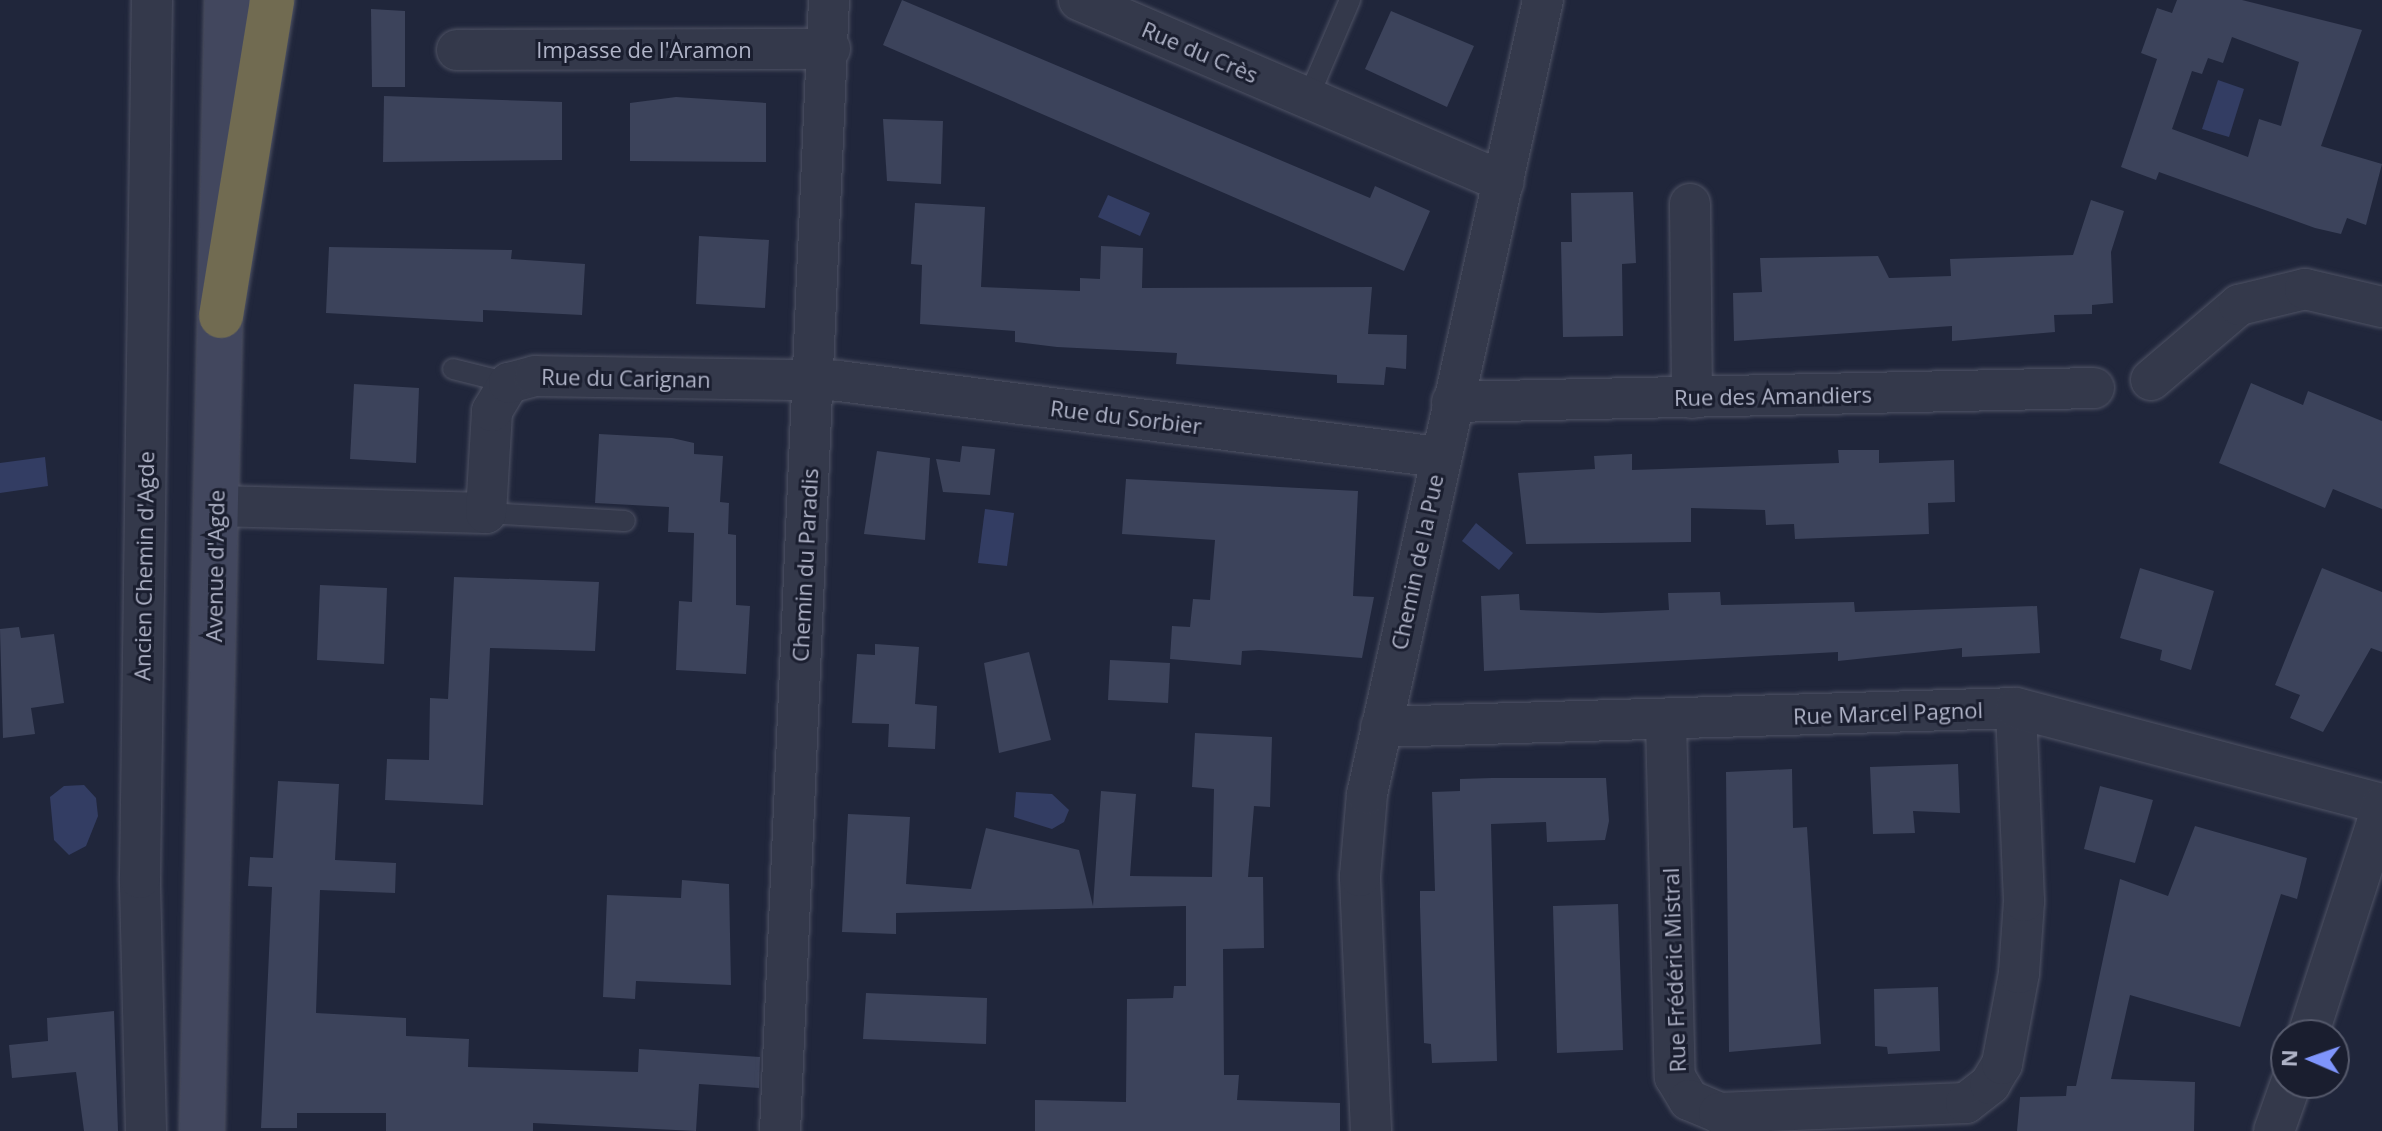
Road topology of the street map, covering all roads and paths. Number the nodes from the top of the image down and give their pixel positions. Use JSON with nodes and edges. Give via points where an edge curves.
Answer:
{"nodes":[{"id":1,"x":152,"y":0,"type":"edge"},
{"id":2,"x":227,"y":0,"type":"edge"},
{"id":3,"x":272,"y":0,"type":"edge"},
{"id":4,"x":829,"y":0,"type":"edge"},
{"id":5,"x":1350,"y":0,"type":"edge"},
{"id":6,"x":1543,"y":0,"type":"edge"},
{"id":7,"x":1089,"y":2,"type":"edge"},
{"id":8,"x":830,"y":49,"type":"junction"},
{"id":9,"x":457,"y":50,"type":"dead end"},
{"id":10,"x":1308,"y":98,"type":"junction"},
{"id":11,"x":1504,"y":182,"type":"junction"},
{"id":12,"x":1690,"y":204,"type":"dead end"},
{"id":13,"x":2382,"y":307,"type":"edge"},
{"id":14,"x":221,"y":316,"type":"junction"},
{"id":15,"x":453,"y":369,"type":"dead end"},
{"id":16,"x":2151,"y":380,"type":"dead end"},
{"id":17,"x":813,"y":381,"type":"junction"},
{"id":18,"x":509,"y":383,"type":"junction"},
{"id":19,"x":2094,"y":388,"type":"dead end"},
{"id":20,"x":1692,"y":398,"type":"junction"},
{"id":21,"x":1452,"y":402,"type":"junction"},
{"id":22,"x":1439,"y":457,"type":"junction"},
{"id":23,"x":216,"y":506,"type":"junction"},
{"id":24,"x":486,"y":513,"type":"junction"},
{"id":25,"x":625,"y":521,"type":"dead end"},
{"id":26,"x":2016,"y":708,"type":"junction"},
{"id":27,"x":1666,"y":721,"type":"junction"},
{"id":28,"x":1381,"y":727,"type":"junction"},
{"id":29,"x":2382,"y":805,"type":"edge"},
{"id":30,"x":2313,"y":1019,"type":"edge"},
{"id":31,"x":2285,"y":1099,"type":"edge"},
{"id":32,"x":146,"y":1131,"type":"edge"},
{"id":33,"x":202,"y":1131,"type":"edge"},
{"id":34,"x":780,"y":1131,"type":"edge"},
{"id":35,"x":1371,"y":1131,"type":"edge"},
{"id":36,"x":2274,"y":1131,"type":"edge"}],
"edges":[{"from":1,"to":32,"type":"street","name":"Ancien Chemin d'Agde","via":[[140,878]]},
{"from":2,"to":14,"type":"main road","name":"Avenue d'Agde"},
{"from":3,"to":14,"type":"highway"},
{"from":4,"to":8,"type":"street","name":"Chemin du Paradis"},
{"from":5,"to":10,"type":"lane"},
{"from":6,"to":11,"type":"street","name":"Chemin de la Pue"},
{"from":7,"to":10,"type":"street","name":"Rue du Crès"},
{"from":8,"to":9,"type":"street","name":"Impasse de l'Aramon"},
{"from":8,"to":17,"type":"street","name":"Chemin du Paradis"},
{"from":10,"to":11,"type":"street","name":"Rue du Crès"},
{"from":11,"to":21,"type":"street","name":"Chemin de la Pue"},
{"from":12,"to":20,"type":"street"},
{"from":13,"to":16,"type":"street","via":[[2305,289],[2239,305]]},
{"from":14,"to":23,"type":"main road","name":"Avenue d'Agde"},
{"from":15,"to":18,"type":"lane"},
{"from":17,"to":18,"type":"street","name":"Rue du Carignan","via":[[535,376]]},
{"from":17,"to":22,"type":"street","name":"Rue du Sorbier"},
{"from":17,"to":34,"type":"street","name":"Chemin du Paradis"},
{"from":18,"to":24,"type":"street","name":"Rue du Carignan","via":[[492,411]]},
{"from":19,"to":20,"type":"street","name":"Rue des Amandiers"},
{"from":20,"to":21,"type":"street","name":"Rue des Amandiers"},
{"from":21,"to":22,"type":"street","name":"Chemin de la Pue"},
{"from":22,"to":28,"type":"street","name":"Chemin de la Pue"},
{"from":23,"to":24,"type":"street"},
{"from":23,"to":33,"type":"main road","name":"Avenue d'Agde"},
{"from":24,"to":25,"type":"lane"},
{"from":26,"to":27,"type":"street","name":"Rue Marcel Pagnol"},
{"from":26,"to":27,"type":"street","name":"Rue Frédéric Mistral","via":[[2024,901],[2019,973],[2002,1064],[1990,1084],[1966,1103],[1719,1113],[1689,1100],[1675,1077]]},
{"from":26,"to":29,"type":"street","name":"Rue Marcel Pagnol"},
{"from":27,"to":28,"type":"street","name":"Rue Marcel Pagnol"},
{"from":28,"to":35,"type":"street","name":"Chemin de la Pue","via":[[1360,876]]},
{"from":29,"to":30,"type":"street"},
{"from":31,"to":36,"type":"street"}]}
